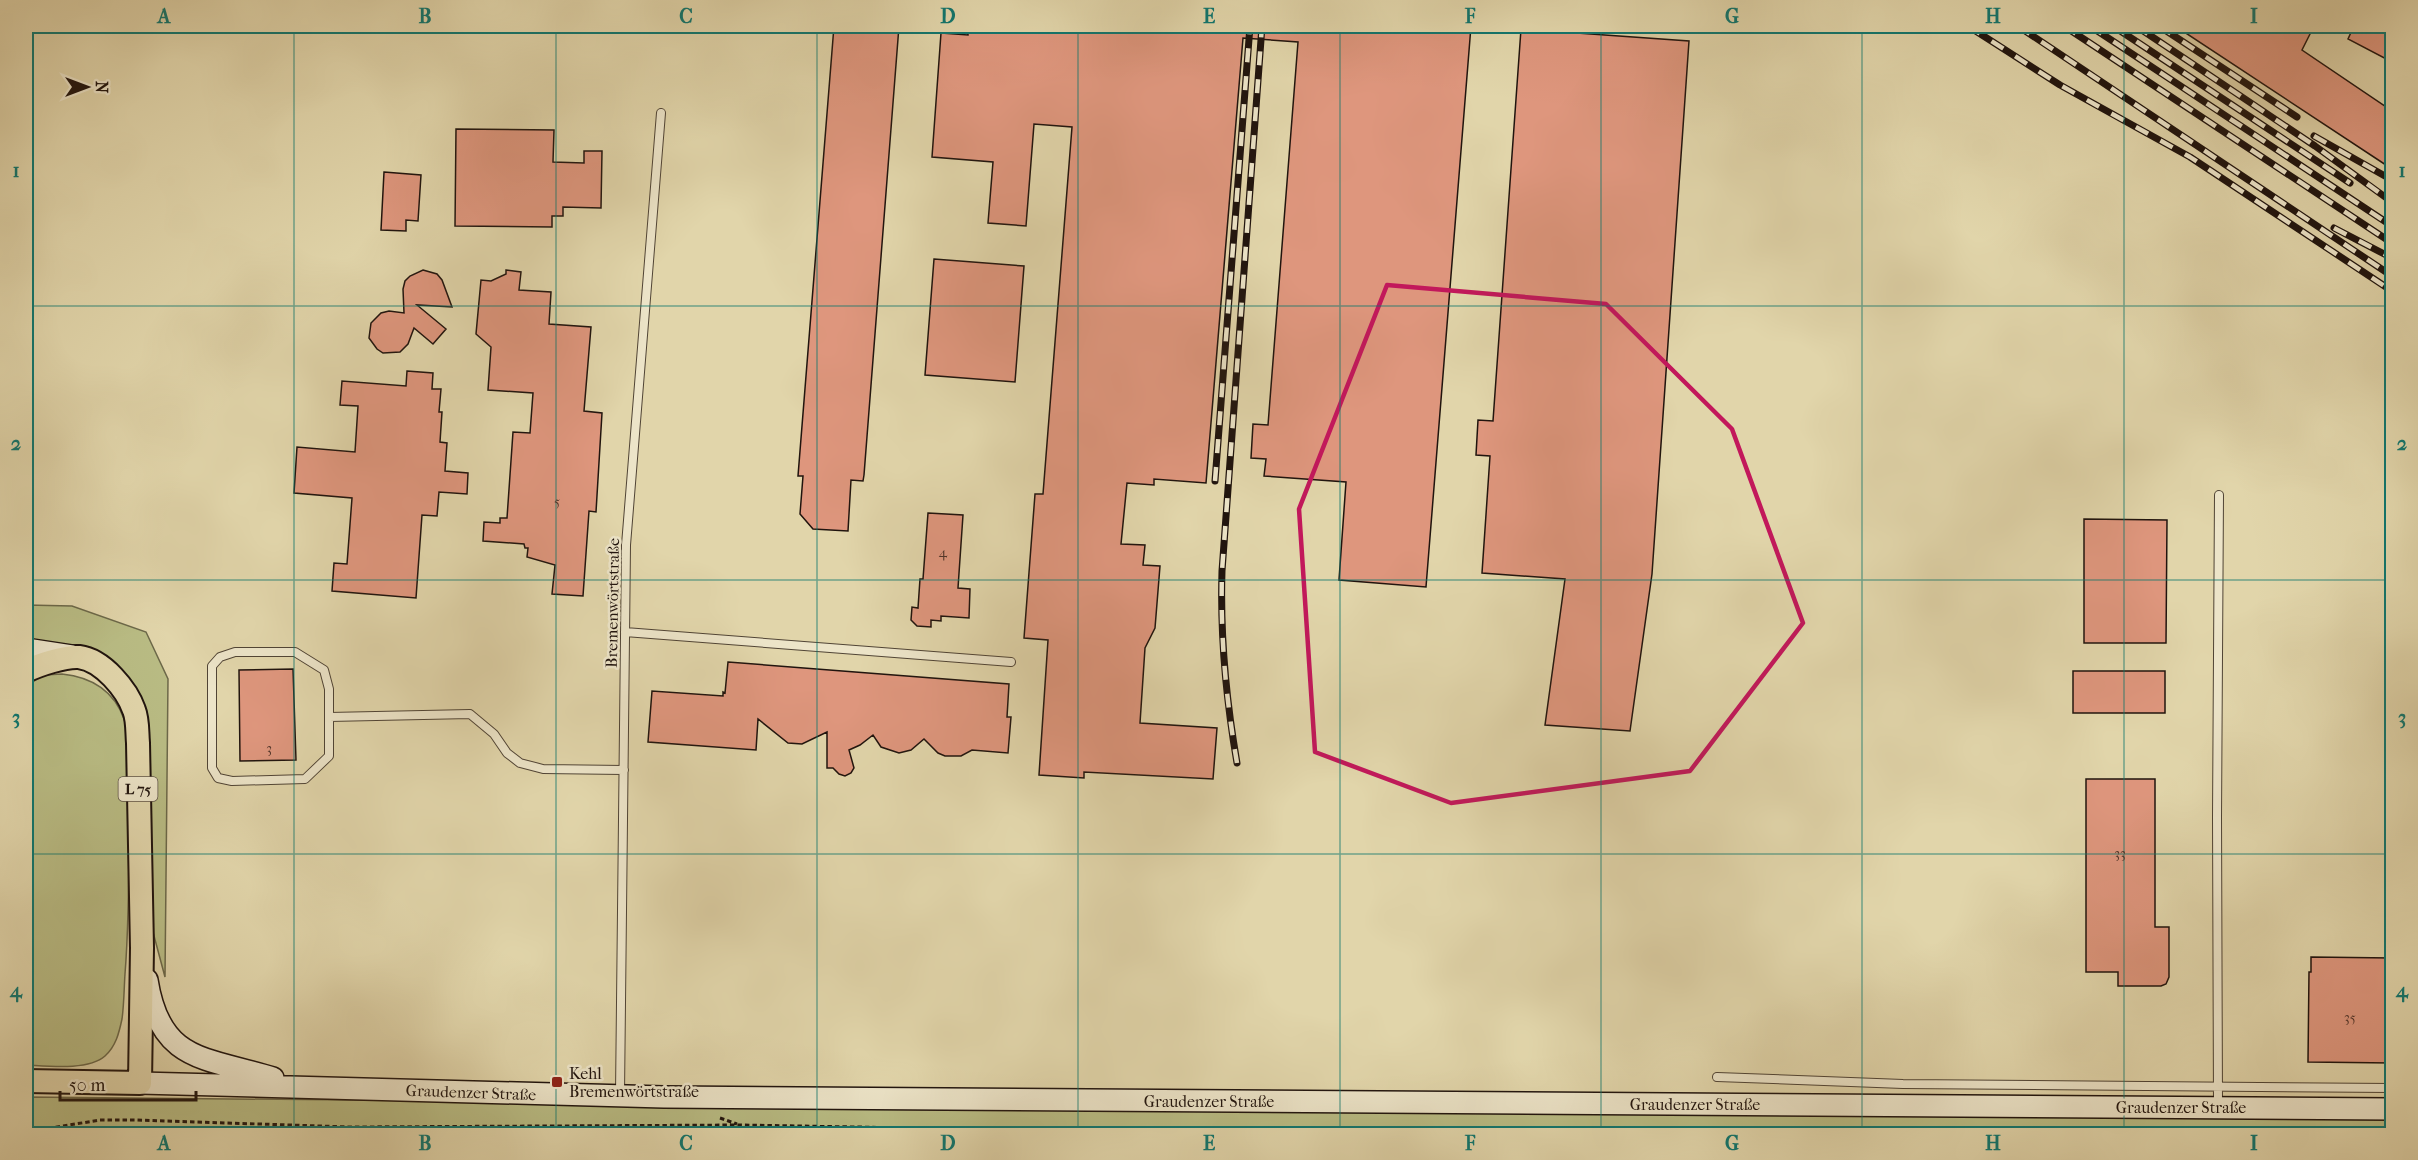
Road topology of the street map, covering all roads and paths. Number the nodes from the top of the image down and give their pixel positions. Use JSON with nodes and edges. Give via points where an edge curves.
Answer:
{"nodes":[{"id":1,"x":661,"y":113,"type":"dead end"},
{"id":2,"x":2219,"y":495,"type":"dead end"},
{"id":3,"x":625,"y":632,"type":"junction"},
{"id":4,"x":26,"y":649,"type":"edge"},
{"id":5,"x":79,"y":657,"type":"junction"},
{"id":6,"x":1011,"y":662,"type":"dead end"},
{"id":7,"x":26,"y":671,"type":"edge"},
{"id":8,"x":329,"y":717,"type":"junction"},
{"id":9,"x":624,"y":770,"type":"junction"},
{"id":10,"x":141,"y":948,"type":"junction"},
{"id":11,"x":1717,"y":1077,"type":"dead end"},
{"id":12,"x":26,"y":1081,"type":"edge"},
{"id":13,"x":140,"y":1083,"type":"junction"},
{"id":14,"x":299,"y":1086,"type":"junction"},
{"id":15,"x":2217,"y":1086,"type":"junction"},
{"id":16,"x":2392,"y":1088,"type":"edge"},
{"id":17,"x":620,"y":1095,"type":"junction"},
{"id":18,"x":2218,"y":1107,"type":"junction"},
{"id":19,"x":2392,"y":1109,"type":"edge"},
{"id":20,"x":26,"y":1132,"type":"edge"},
{"id":21,"x":1910,"y":1134,"type":"edge"}],
"edges":[{"from":1,"to":3,"type":"lane","name":"Bremenwörtstraße","via":[[630,486]]},
{"from":2,"to":15,"type":"lane"},
{"from":3,"to":6,"type":"lane"},
{"from":3,"to":9,"type":"lane","name":"Bremenwörtstraße"},
{"from":4,"to":5,"type":"street"},
{"from":5,"to":7,"type":"main road"},
{"from":5,"to":10,"type":"main road","number":"L 75","via":[[118,682],[135,712]]},
{"from":8,"to":8,"type":"lane","via":[[329,756],[305,779],[232,781],[219,778],[212,768],[212,666],[220,657],[235,652],[295,652],[324,670]]},
{"from":8,"to":9,"type":"lane","via":[[470,714],[520,763],[543,769]]},
{"from":9,"to":17,"type":"lane","name":"Bremenwörtstraße"},
{"from":10,"to":13,"type":"main road","number":"L 75"},
{"from":10,"to":14,"type":"street","via":[[152,1005],[167,1036],[206,1059]]},
{"from":11,"to":15,"type":"lane","via":[[1904,1084]]},
{"from":12,"to":13,"type":"main road","name":"Graudenzer Straße"},
{"from":13,"to":14,"type":"street","name":"Graudenzer Straße"},
{"from":14,"to":17,"type":"street","name":"Graudenzer Straße"},
{"from":15,"to":16,"type":"lane"},
{"from":15,"to":18,"type":"lane"},
{"from":17,"to":18,"type":"street","name":"Graudenzer Straße"},
{"from":18,"to":19,"type":"street","name":"Graudenzer Straße"},
{"from":20,"to":21,"type":"path","via":[[99,1120],[136,1120],[350,1126],[741,1125],[1255,1134]]}]}
